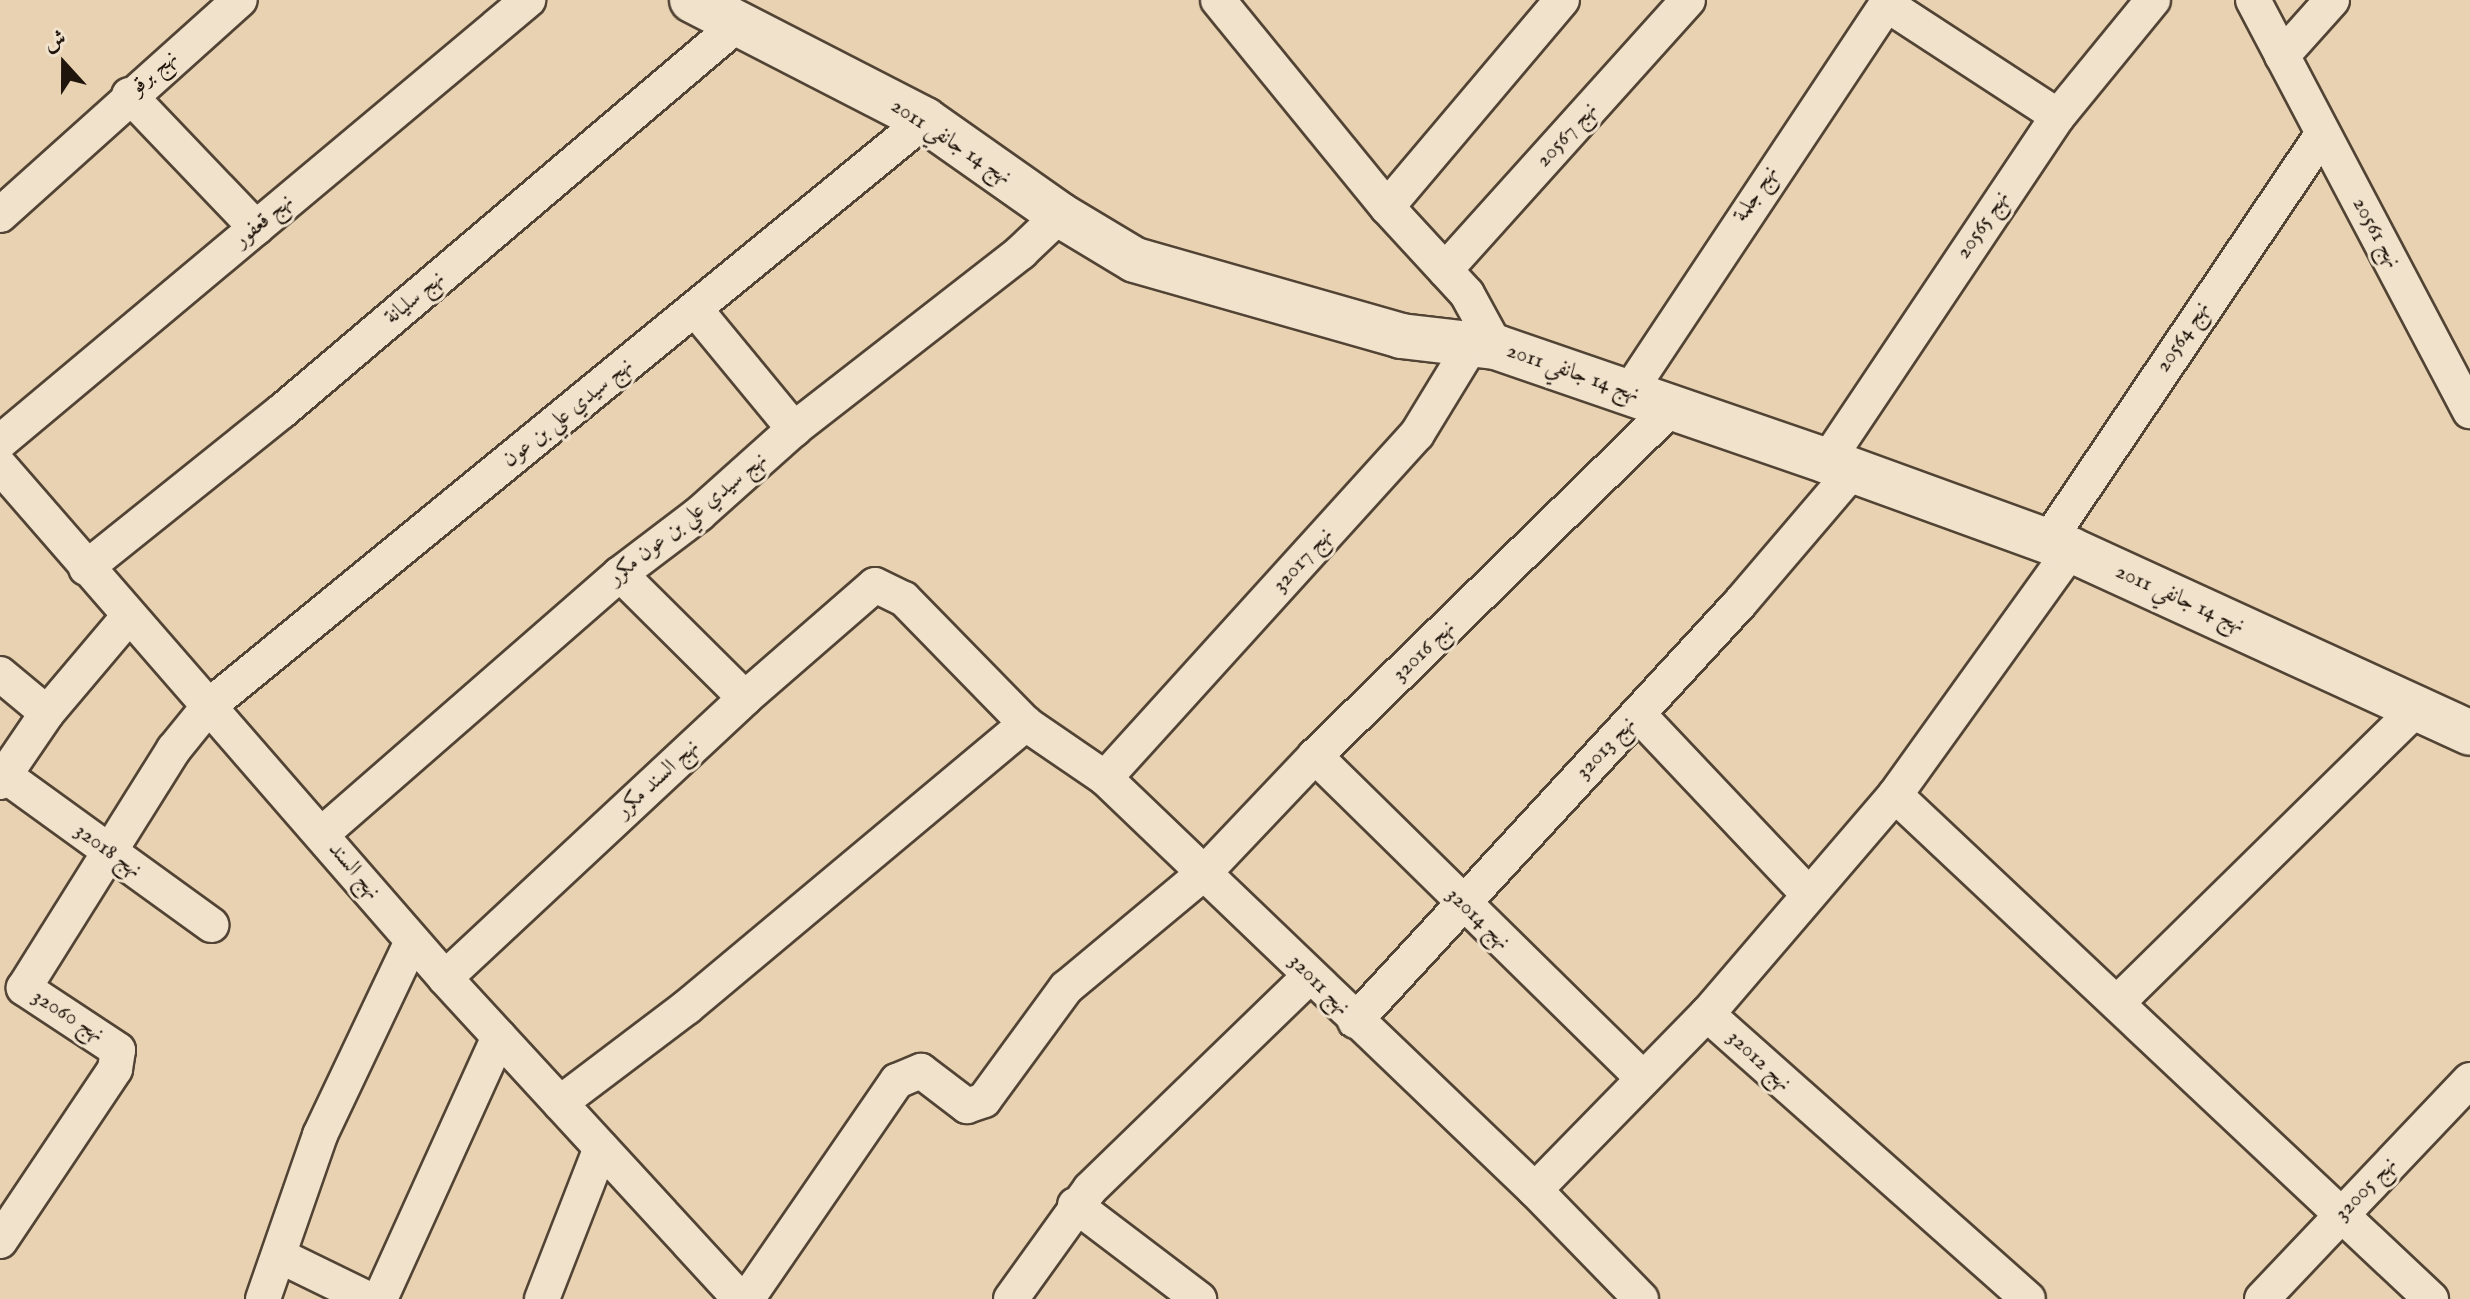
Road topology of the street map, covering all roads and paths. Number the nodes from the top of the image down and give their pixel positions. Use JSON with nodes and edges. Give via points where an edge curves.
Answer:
{"nodes":[{"id":1,"x":240,"y":0,"type":"edge"},
{"id":2,"x":528,"y":0,"type":"edge"},
{"id":3,"x":692,"y":0,"type":"edge"},
{"id":4,"x":1218,"y":0,"type":"edge"},
{"id":5,"x":1562,"y":0,"type":"edge"},
{"id":6,"x":1688,"y":0,"type":"edge"},
{"id":7,"x":2153,"y":0,"type":"edge"},
{"id":8,"x":2253,"y":0,"type":"edge"},
{"id":9,"x":2332,"y":0,"type":"edge"},
{"id":10,"x":1887,"y":2,"type":"edge"},
{"id":11,"x":739,"y":23,"type":"junction"},
{"id":12,"x":2282,"y":56,"type":"junction"},
{"id":13,"x":129,"y":95,"type":"junction"},
{"id":14,"x":2058,"y":116,"type":"junction"},
{"id":15,"x":925,"y":120,"type":"junction"},
{"id":16,"x":2322,"y":135,"type":"junction"},
{"id":17,"x":1387,"y":207,"type":"junction"},
{"id":18,"x":0,"y":215,"type":"edge"},
{"id":19,"x":1060,"y":215,"type":"junction"},
{"id":20,"x":256,"y":228,"type":"junction"},
{"id":21,"x":1445,"y":270,"type":"junction"},
{"id":22,"x":695,"y":309,"type":"junction"},
{"id":23,"x":1484,"y":346,"type":"junction"},
{"id":24,"x":1629,"y":392,"type":"junction"},
{"id":25,"x":2470,"y":411,"type":"edge"},
{"id":26,"x":1660,"y":420,"type":"junction"},
{"id":27,"x":794,"y":429,"type":"junction"},
{"id":28,"x":0,"y":442,"type":"edge"},
{"id":29,"x":0,"y":466,"type":"edge"},
{"id":30,"x":1839,"y":466,"type":"junction"},
{"id":31,"x":2060,"y":545,"type":"junction"},
{"id":32,"x":86,"y":568,"type":"junction"},
{"id":33,"x":620,"y":574,"type":"junction"},
{"id":34,"x":875,"y":585,"type":"joint"},
{"id":35,"x":129,"y":616,"type":"junction"},
{"id":36,"x":0,"y":674,"type":"edge"},
{"id":37,"x":745,"y":698,"type":"junction"},
{"id":38,"x":209,"y":706,"type":"junction"},
{"id":39,"x":2416,"y":709,"type":"junction"},
{"id":40,"x":47,"y":713,"type":"junction"},
{"id":41,"x":1638,"y":714,"type":"junction"},
{"id":42,"x":1026,"y":724,"type":"junction"},
{"id":43,"x":2470,"y":733,"type":"edge"},
{"id":44,"x":174,"y":749,"type":"joint"},
{"id":45,"x":1315,"y":756,"type":"junction"},
{"id":46,"x":1112,"y":771,"type":"junction"},
{"id":47,"x":2,"y":777,"type":"edge"},
{"id":48,"x":1895,"y":795,"type":"junction"},
{"id":49,"x":323,"y":833,"type":"junction"},
{"id":50,"x":109,"y":852,"type":"junction"},
{"id":51,"x":1205,"y":872,"type":"junction"},
{"id":52,"x":1807,"y":893,"type":"junction"},
{"id":53,"x":1461,"y":903,"type":"junction"},
{"id":54,"x":211,"y":925,"type":"dead end"},
{"id":55,"x":412,"y":941,"type":"junction"},
{"id":56,"x":1310,"y":976,"type":"junction"},
{"id":57,"x":12,"y":978,"type":"edge"},
{"id":58,"x":445,"y":978,"type":"junction"},
{"id":59,"x":2117,"y":1003,"type":"junction"},
{"id":60,"x":1707,"y":1014,"type":"junction"},
{"id":61,"x":1355,"y":1021,"type":"junction"},
{"id":62,"x":499,"y":1037,"type":"junction"},
{"id":63,"x":1643,"y":1078,"type":"junction"},
{"id":64,"x":2470,"y":1080,"type":"edge"},
{"id":65,"x":560,"y":1103,"type":"junction"},
{"id":66,"x":601,"y":1148,"type":"junction"},
{"id":67,"x":1535,"y":1190,"type":"junction"},
{"id":68,"x":1075,"y":1205,"type":"junction"},
{"id":69,"x":2342,"y":1215,"type":"junction"},
{"id":70,"x":0,"y":1241,"type":"edge"},
{"id":71,"x":280,"y":1256,"type":"junction"},
{"id":72,"x":263,"y":1299,"type":"edge"},
{"id":73,"x":368,"y":1299,"type":"edge"},
{"id":74,"x":380,"y":1299,"type":"edge"},
{"id":75,"x":542,"y":1299,"type":"edge"},
{"id":76,"x":740,"y":1299,"type":"edge"},
{"id":77,"x":747,"y":1299,"type":"edge"},
{"id":78,"x":1011,"y":1299,"type":"edge"},
{"id":79,"x":1199,"y":1299,"type":"edge"},
{"id":80,"x":1641,"y":1299,"type":"edge"},
{"id":81,"x":2028,"y":1299,"type":"edge"},
{"id":82,"x":2262,"y":1299,"type":"edge"},
{"id":83,"x":2431,"y":1299,"type":"edge"}],
"edges":[{"from":1,"to":13,"type":"street","name":"نهج برقو"},
{"from":2,"to":20,"type":"street","name":"نهج قعفور"},
{"from":3,"to":11,"type":"street","name":"نهج 14 جانفي 2011"},
{"from":4,"to":17,"type":"street"},
{"from":5,"to":17,"type":"street"},
{"from":6,"to":21,"type":"street","name":"نهج 20567"},
{"from":7,"to":14,"type":"street","name":"نهج 20565"},
{"from":8,"to":12,"type":"street","name":"نهج 20561"},
{"from":9,"to":12,"type":"street"},
{"from":10,"to":14,"type":"street"},
{"from":10,"to":24,"type":"street","name":"نهج جلمة"},
{"from":11,"to":15,"type":"street","name":"نهج 14 جانفي 2011"},
{"from":11,"to":32,"type":"street","name":"نهج سليانة","via":[[282,411]]},
{"from":12,"to":16,"type":"street","name":"نهج 20561"},
{"from":13,"to":18,"type":"street","name":"نهج برقو"},
{"from":13,"to":20,"type":"street"},
{"from":14,"to":30,"type":"street","name":"نهج 20565"},
{"from":15,"to":19,"type":"street","name":"نهج 14 جانفي 2011"},
{"from":15,"to":22,"type":"street","name":"نهج سيدي علي بن عون"},
{"from":16,"to":25,"type":"street","name":"نهج 20561"},
{"from":16,"to":31,"type":"street","name":"نهج 20564","via":[[2281,188]]},
{"from":17,"to":21,"type":"street"},
{"from":19,"to":23,"type":"street","name":"نهج 14 جانفي 2011","via":[[1135,260],[1193,280],[1401,336]]},
{"from":19,"to":27,"type":"street","name":"نهج سيدي علي بن عون مكرر","via":[[962,300]]},
{"from":20,"to":28,"type":"street","name":"نهج قعفور"},
{"from":21,"to":23,"type":"street","via":[[1483,317]]},
{"from":22,"to":27,"type":"street"},
{"from":22,"to":38,"type":"street","name":"نهج سيدي علي بن عون"},
{"from":23,"to":24,"type":"street","name":"نهج 14 جانفي 2011"},
{"from":23,"to":46,"type":"street","name":"نهج 32017","via":[[1417,434]]},
{"from":24,"to":26,"type":"street","name":"نهج 14 جانفي 2011"},
{"from":26,"to":30,"type":"street","name":"نهج 14 جانفي 2011"},
{"from":26,"to":45,"type":"street","name":"نهج 32016"},
{"from":27,"to":33,"type":"street","name":"نهج سيدي علي بن عون مكرر","via":[[720,497]]},
{"from":29,"to":32,"type":"street","name":"نهج السند"},
{"from":30,"to":31,"type":"street","name":"نهج 14 جانفي 2011"},
{"from":30,"to":41,"type":"street","name":"نهج 32013"},
{"from":31,"to":39,"type":"street","name":"نهج 14 جانفي 2011"},
{"from":31,"to":48,"type":"street","name":"نهج 20564"},
{"from":32,"to":35,"type":"street","name":"نهج السند"},
{"from":33,"to":37,"type":"street"},
{"from":33,"to":49,"type":"street","name":"نهج سيدي علي بن عون مكرر"},
{"from":34,"to":37,"type":"street","name":"نهج السند مكرر"},
{"from":34,"to":42,"type":"street","name":"نهج 32011","via":[[904,599]]},
{"from":35,"to":38,"type":"street","name":"نهج السند"},
{"from":35,"to":40,"type":"street"},
{"from":36,"to":40,"type":"street"},
{"from":37,"to":58,"type":"street","name":"نهج السند مكرر"},
{"from":38,"to":44,"type":"street","name":"نهج سيدي علي بن عون"},
{"from":38,"to":49,"type":"street","name":"نهج السند"},
{"from":39,"to":43,"type":"street","name":"نهج 14 جانفي 2011"},
{"from":39,"to":59,"type":"street"},
{"from":40,"to":47,"type":"street"},
{"from":41,"to":52,"type":"street"},
{"from":41,"to":53,"type":"street","name":"نهج 32013"},
{"from":42,"to":46,"type":"street","name":"نهج 32011"},
{"from":42,"to":65,"type":"street","via":[[687,1007]]},
{"from":44,"to":50,"type":"street","name":"نهج 32060"},
{"from":45,"to":51,"type":"street","name":"نهج 32016"},
{"from":45,"to":53,"type":"street","name":"نهج 32014"},
{"from":46,"to":51,"type":"street","name":"نهج 32011"},
{"from":47,"to":50,"type":"street","name":"نهج 32018"},
{"from":48,"to":52,"type":"street","name":"نهج 32012"},
{"from":48,"to":59,"type":"street"},
{"from":49,"to":55,"type":"street","name":"نهج السند"},
{"from":50,"to":54,"type":"street","name":"نهج 32018"},
{"from":50,"to":57,"type":"street","name":"نهج 32060"},
{"from":51,"to":56,"type":"street","name":"نهج 32011"},
{"from":51,"to":77,"type":"street","name":"نهج 32016","via":[[1066,988],[976,1106],[967,1106],[921,1071],[897,1081]]},
{"from":52,"to":60,"type":"street","name":"نهج 32012"},
{"from":53,"to":61,"type":"street","name":"نهج 32013"},
{"from":53,"to":63,"type":"street","name":"نهج 32014"},
{"from":55,"to":58,"type":"street","name":"نهج السند"},
{"from":55,"to":71,"type":"street","via":[[320,1135]]},
{"from":56,"to":61,"type":"street","name":"نهج 32011"},
{"from":56,"to":68,"type":"street"},
{"from":57,"to":70,"type":"street","name":"نهج 32060","via":[[118,1050],[115,1069]]},
{"from":58,"to":62,"type":"street","name":"نهج السند"},
{"from":59,"to":69,"type":"street"},
{"from":60,"to":63,"type":"street"},
{"from":60,"to":81,"type":"street","name":"نهج 32012"},
{"from":61,"to":67,"type":"street","name":"نهج 32011"},
{"from":62,"to":65,"type":"street","name":"نهج السند"},
{"from":62,"to":74,"type":"street"},
{"from":63,"to":67,"type":"street"},
{"from":64,"to":69,"type":"street","name":"نهج 32005"},
{"from":65,"to":66,"type":"street","name":"نهج السند"},
{"from":66,"to":75,"type":"street"},
{"from":66,"to":76,"type":"street","name":"نهج السند"},
{"from":67,"to":80,"type":"street","name":"نهج 32011"},
{"from":68,"to":78,"type":"street"},
{"from":68,"to":79,"type":"street"},
{"from":69,"to":82,"type":"street","name":"نهج 32005"},
{"from":69,"to":83,"type":"street"},
{"from":71,"to":72,"type":"street"},
{"from":71,"to":73,"type":"street"}]}
